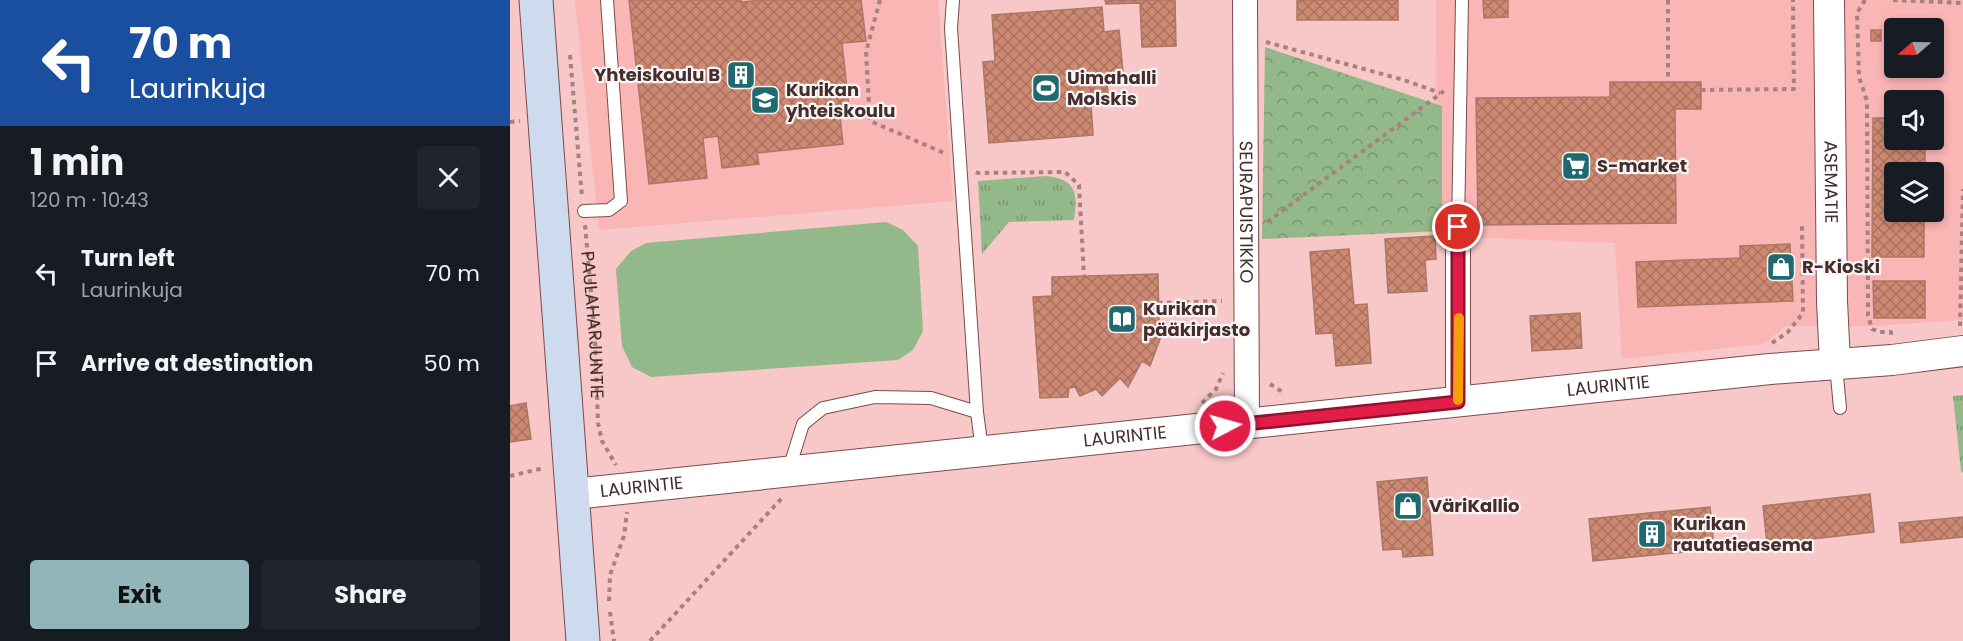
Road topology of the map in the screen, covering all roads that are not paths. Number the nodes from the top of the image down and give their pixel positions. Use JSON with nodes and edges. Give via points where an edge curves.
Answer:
{"nodes":[{"id":1,"x":536,"y":0,"type":"edge"},
{"id":2,"x":608,"y":0,"type":"edge"},
{"id":3,"x":953,"y":0,"type":"edge"},
{"id":4,"x":1245,"y":0,"type":"edge"},
{"id":5,"x":1462,"y":0,"type":"edge"},
{"id":6,"x":1829,"y":0,"type":"edge"},
{"id":7,"x":584,"y":211,"type":"road end"},
{"id":8,"x":1458,"y":227,"type":"joint"},
{"id":9,"x":1962,"y":352,"type":"edge"},
{"id":10,"x":1835,"y":363,"type":"junction"},
{"id":11,"x":1458,"y":402,"type":"junction"},
{"id":12,"x":1840,"y":408,"type":"dead end"},
{"id":13,"x":977,"y":412,"type":"junction"},
{"id":14,"x":1247,"y":424,"type":"junction"},
{"id":15,"x":982,"y":453,"type":"junction"},
{"id":16,"x":787,"y":483,"type":"junction"},
{"id":17,"x":573,"y":494,"type":"junction"},
{"id":18,"x":583,"y":641,"type":"edge"}],
"edges":[{"from":1,"to":17,"type":"main road","name":"PAULAHARJUNTIE"},
{"from":2,"to":7,"type":"lane","via":[[621,201],[609,210]]},
{"from":3,"to":13,"type":"lane","via":[[951,28]]},
{"from":4,"to":14,"type":"street","name":"SEURAPUISTIKKO"},
{"from":5,"to":8,"type":"lane"},
{"from":6,"to":10,"type":"street","name":"ASEMATIE"},
{"from":8,"to":11,"type":"street"},
{"from":9,"to":10,"type":"street","name":"LAURINTIE"},
{"from":10,"to":11,"type":"street","name":"LAURINTIE"},
{"from":10,"to":12,"type":"lane"},
{"from":11,"to":14,"type":"street","name":"LAURINTIE"},
{"from":13,"to":15,"type":"lane"},
{"from":13,"to":16,"type":"lane","via":[[931,398],[875,397],[823,408],[803,424]]},
{"from":14,"to":15,"type":"street","name":"LAURINTIE"},
{"from":15,"to":16,"type":"street","name":"LAURINTIE"},
{"from":16,"to":17,"type":"street","name":"LAURINTIE"},
{"from":17,"to":18,"type":"main road","name":"PAULAHARJUNTIE"}]}
